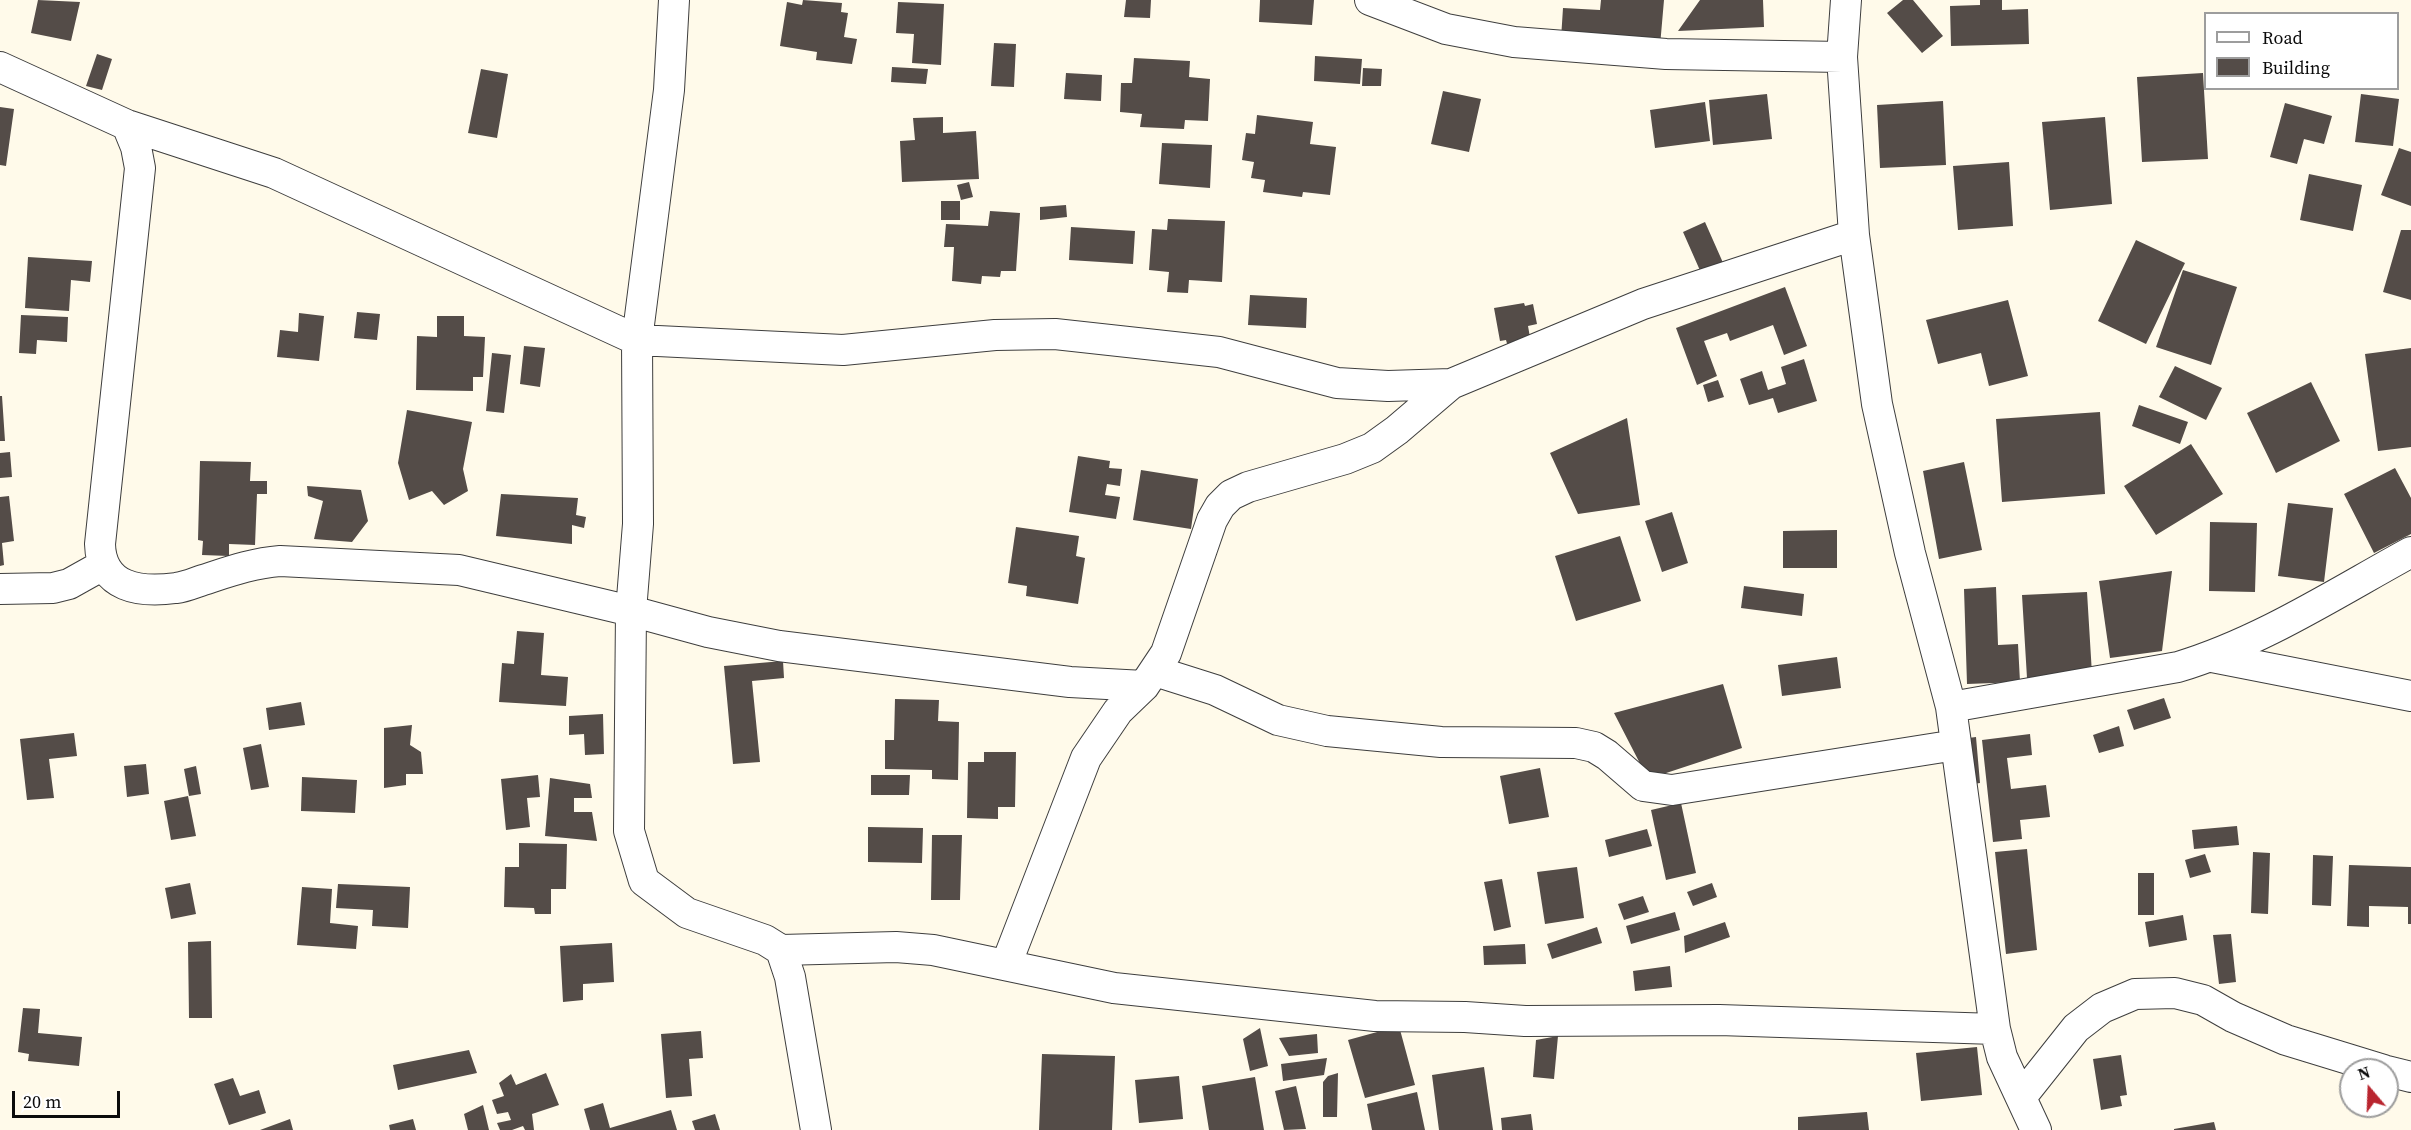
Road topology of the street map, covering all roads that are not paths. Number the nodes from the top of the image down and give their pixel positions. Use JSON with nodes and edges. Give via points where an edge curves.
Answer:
{"nodes":[{"id":1,"x":674,"y":0,"type":"edge"},
{"id":2,"x":1370,"y":0,"type":"edge"},
{"id":3,"x":1846,"y":0,"type":"edge"},
{"id":4,"x":1842,"y":57,"type":"junction"},
{"id":5,"x":0,"y":67,"type":"edge"},
{"id":6,"x":127,"y":125,"type":"junction"},
{"id":7,"x":1854,"y":235,"type":"junction"},
{"id":8,"x":637,"y":340,"type":"junction"},
{"id":9,"x":1451,"y":384,"type":"junction"},
{"id":10,"x":2411,"y":552,"type":"edge"},
{"id":11,"x":103,"y":565,"type":"junction"},
{"id":12,"x":0,"y":589,"type":"edge"},
{"id":13,"x":631,"y":611,"type":"junction"},
{"id":14,"x":2212,"y":657,"type":"junction"},
{"id":15,"x":1150,"y":679,"type":"junction"},
{"id":16,"x":2411,"y":696,"type":"edge"},
{"id":17,"x":1950,"y":707,"type":"junction"},
{"id":18,"x":1956,"y":745,"type":"junction"},
{"id":19,"x":781,"y":950,"type":"junction"},
{"id":20,"x":1006,"y":965,"type":"junction"},
{"id":21,"x":1995,"y":1029,"type":"junction"},
{"id":22,"x":2346,"y":1058,"type":"edge"},
{"id":23,"x":2022,"y":1096,"type":"junction"},
{"id":24,"x":816,"y":1130,"type":"edge"},
{"id":25,"x":2036,"y":1130,"type":"edge"}],
"edges":[{"from":1,"to":8,"type":"street","via":[[669,90]]},
{"from":2,"to":4,"type":"street","via":[[1446,29],[1514,42],[1666,54]]},
{"from":3,"to":4,"type":"street"},
{"from":4,"to":7,"type":"street"},
{"from":5,"to":6,"type":"street"},
{"from":6,"to":8,"type":"street","via":[[274,173]]},
{"from":6,"to":11,"type":"street","via":[[140,168],[100,544]]},
{"from":7,"to":9,"type":"street","via":[[1643,304]]},
{"from":7,"to":17,"type":"street","via":[[1877,404]]},
{"from":8,"to":9,"type":"street","via":[[843,350],[994,335],[1055,334],[1219,352],[1337,383]]},
{"from":8,"to":13,"type":"street","via":[[638,524]]},
{"from":9,"to":15,"type":"street","via":[[1372,448],[1231,495],[1212,520],[1166,652]]},
{"from":10,"to":14,"type":"street"},
{"from":11,"to":12,"type":"street","via":[[69,584],[53,588]]},
{"from":11,"to":13,"type":"street","via":[[119,582],[151,589],[177,588],[263,562],[459,570]]},
{"from":13,"to":15,"type":"street","via":[[708,632],[779,645],[1070,682]]},
{"from":13,"to":19,"type":"street","via":[[629,831],[644,881],[687,913],[765,940]]},
{"from":14,"to":16,"type":"street"},
{"from":14,"to":17,"type":"street","via":[[2178,667]]},
{"from":15,"to":18,"type":"street","via":[[1215,690],[1278,720],[1328,731],[1441,742],[1576,743],[1594,747],[1643,786],[1658,789],[1672,790]]},
{"from":15,"to":20,"type":"street","via":[[1118,711],[1086,758]]},
{"from":17,"to":18,"type":"street"},
{"from":18,"to":21,"type":"street"},
{"from":19,"to":20,"type":"street","via":[[896,947],[933,950]]},
{"from":19,"to":24,"type":"street","via":[[790,977]]},
{"from":20,"to":21,"type":"street","via":[[1124,989],[1375,1016],[1526,1021],[1719,1020]]},
{"from":21,"to":23,"type":"street","via":[[2002,1057]]},
{"from":22,"to":23,"type":"street","via":[[2286,1040],[2203,1000],[2175,993],[2135,994],[2102,1008],[2076,1028]]},
{"from":23,"to":25,"type":"street"}]}
